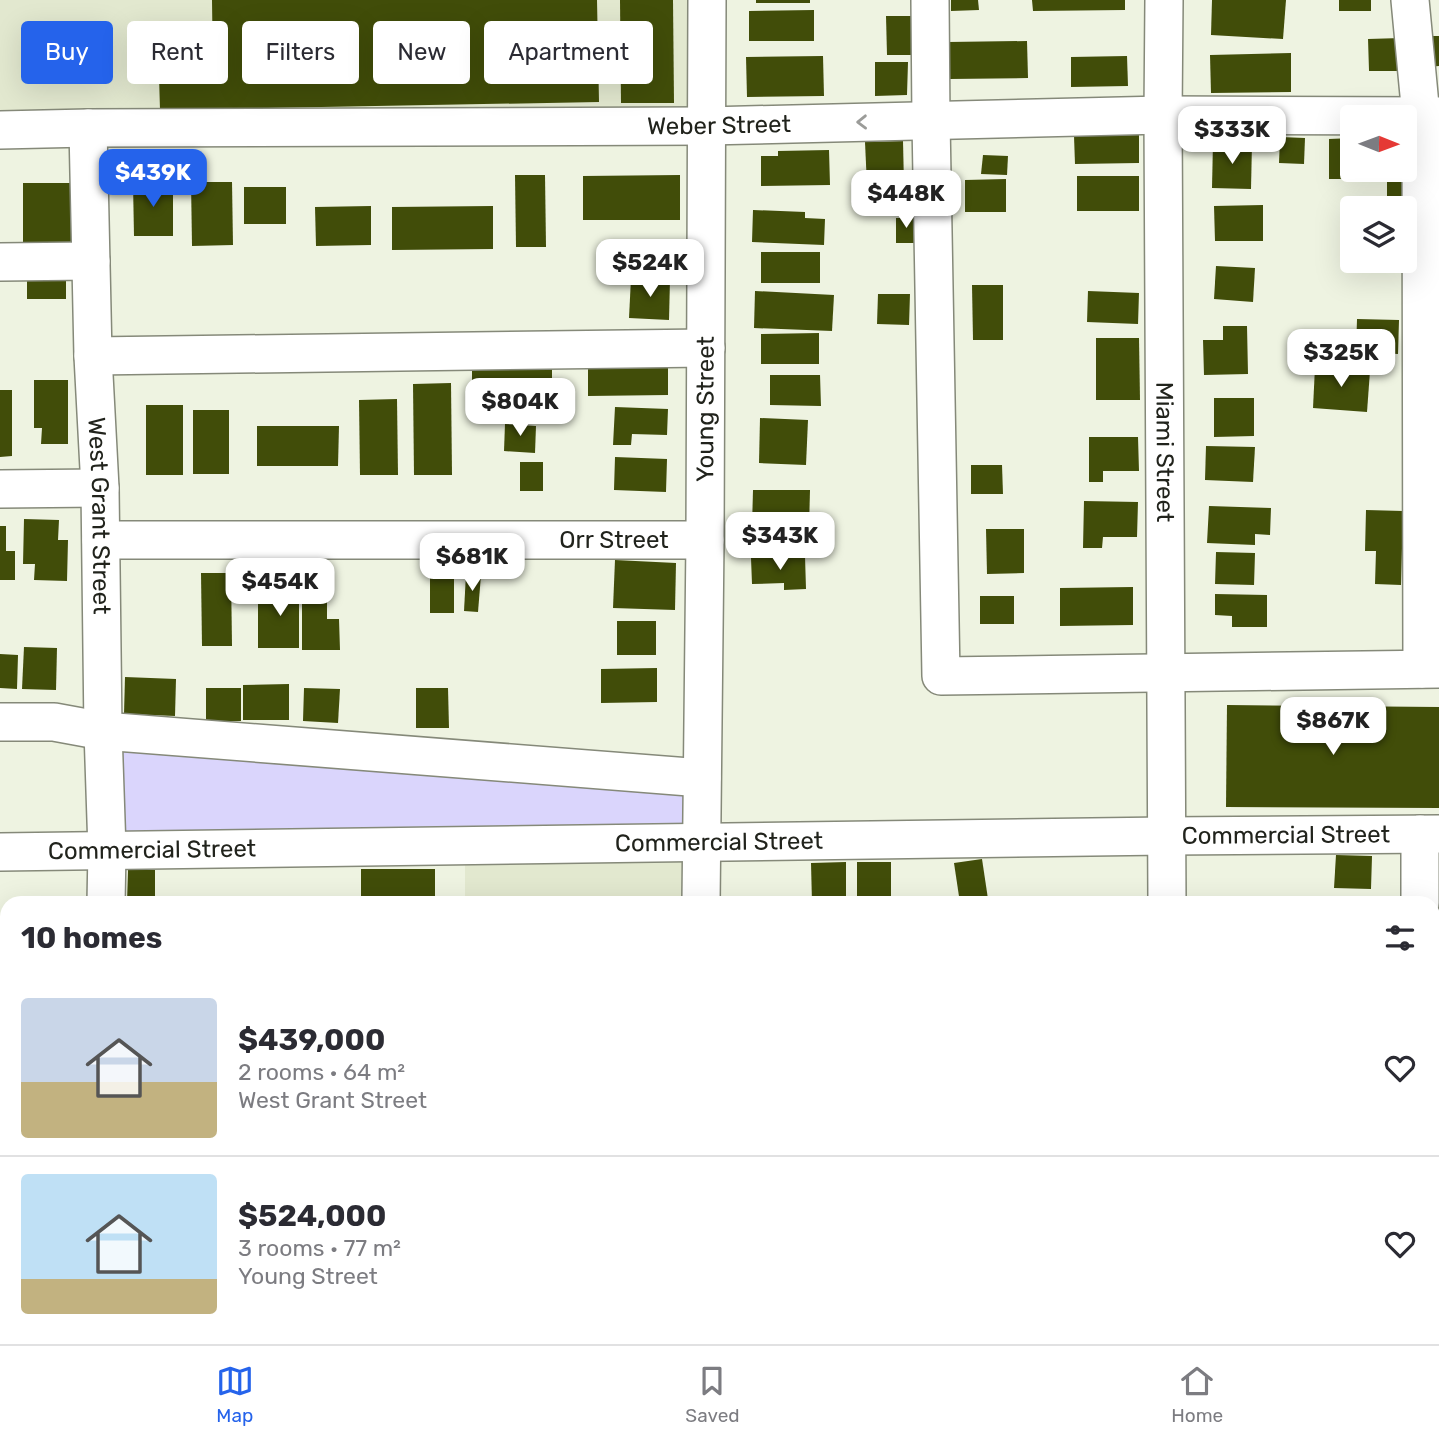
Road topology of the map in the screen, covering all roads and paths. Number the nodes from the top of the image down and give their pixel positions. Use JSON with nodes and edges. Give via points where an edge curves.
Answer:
{"nodes":[{"id":1,"x":707,"y":0,"type":"edge"},
{"id":2,"x":930,"y":0,"type":"edge"},
{"id":3,"x":1164,"y":0,"type":"edge"},
{"id":4,"x":1410,"y":0,"type":"edge"},
{"id":5,"x":1163,"y":115,"type":"junction"},
{"id":6,"x":1430,"y":116,"type":"edge"},
{"id":7,"x":930,"y":121,"type":"junction"},
{"id":8,"x":708,"y":126,"type":"junction"},
{"id":9,"x":88,"y":128,"type":"junction"},
{"id":10,"x":0,"y":130,"type":"edge"},
{"id":11,"x":91,"y":261,"type":"junction"},
{"id":12,"x":0,"y":262,"type":"edge"},
{"id":13,"x":706,"y":348,"type":"junction"},
{"id":14,"x":93,"y":356,"type":"junction"},
{"id":15,"x":100,"y":488,"type":"junction"},
{"id":16,"x":0,"y":489,"type":"edge"},
{"id":17,"x":101,"y":540,"type":"junction"},
{"id":18,"x":705,"y":540,"type":"junction"},
{"id":19,"x":1430,"y":669,"type":"edge"},
{"id":20,"x":1165,"y":673,"type":"junction"},
{"id":21,"x":0,"y":722,"type":"edge"},
{"id":22,"x":103,"y":731,"type":"junction"},
{"id":23,"x":702,"y":778,"type":"junction"},
{"id":24,"x":1430,"y":834,"type":"edge"},
{"id":25,"x":1166,"y":836,"type":"junction"},
{"id":26,"x":701,"y":842,"type":"junction"},
{"id":27,"x":107,"y":850,"type":"junction"},
{"id":28,"x":0,"y":852,"type":"edge"},
{"id":29,"x":106,"y":896,"type":"edge"},
{"id":30,"x":701,"y":896,"type":"edge"},
{"id":31,"x":1167,"y":896,"type":"edge"},
{"id":32,"x":1421,"y":896,"type":"edge"}],
"edges":[{"from":1,"to":8,"type":"street","name":"Young Street"},
{"from":2,"to":7,"type":"street"},
{"from":3,"to":5,"type":"street","name":"Miami Street"},
{"from":4,"to":6,"type":"street"},
{"from":5,"to":6,"type":"street","name":"Weber Street"},
{"from":5,"to":7,"type":"street","name":"Weber Street"},
{"from":5,"to":20,"type":"street","name":"Miami Street"},
{"from":6,"to":19,"type":"street"},
{"from":7,"to":8,"type":"street","name":"Weber Street","one_way":true},
{"from":7,"to":20,"type":"street","via":[[941,676]]},
{"from":8,"to":9,"type":"street","name":"Weber Street"},
{"from":8,"to":13,"type":"street","name":"Young Street"},
{"from":9,"to":10,"type":"street","name":"Weber Street"},
{"from":9,"to":11,"type":"street","name":"West Grant Street"},
{"from":11,"to":12,"type":"street"},
{"from":11,"to":14,"type":"street","name":"West Grant Street"},
{"from":13,"to":14,"type":"street"},
{"from":13,"to":18,"type":"street","name":"Young Street"},
{"from":14,"to":15,"type":"street","name":"West Grant Street"},
{"from":15,"to":16,"type":"street"},
{"from":15,"to":17,"type":"street","name":"West Grant Street"},
{"from":17,"to":18,"type":"street","name":"Orr Street"},
{"from":17,"to":22,"type":"street","name":"West Grant Street"},
{"from":18,"to":23,"type":"street","name":"Young Street"},
{"from":19,"to":20,"type":"street"},
{"from":20,"to":25,"type":"street","name":"Miami Street"},
{"from":21,"to":22,"type":"street","via":[[54,722]]},
{"from":22,"to":23,"type":"street"},
{"from":22,"to":27,"type":"street","name":"West Grant Street"},
{"from":23,"to":26,"type":"street","name":"Young Street"},
{"from":24,"to":25,"type":"street","name":"Commercial Street"},
{"from":24,"to":32,"type":"street"},
{"from":25,"to":26,"type":"street","name":"Commercial Street"},
{"from":25,"to":31,"type":"street","name":"Miami Street"},
{"from":26,"to":27,"type":"street","name":"Commercial Street"},
{"from":26,"to":30,"type":"street","name":"Young Street"},
{"from":27,"to":28,"type":"street","name":"Commercial Street"},
{"from":27,"to":29,"type":"street","name":"West Grant Street"}]}
